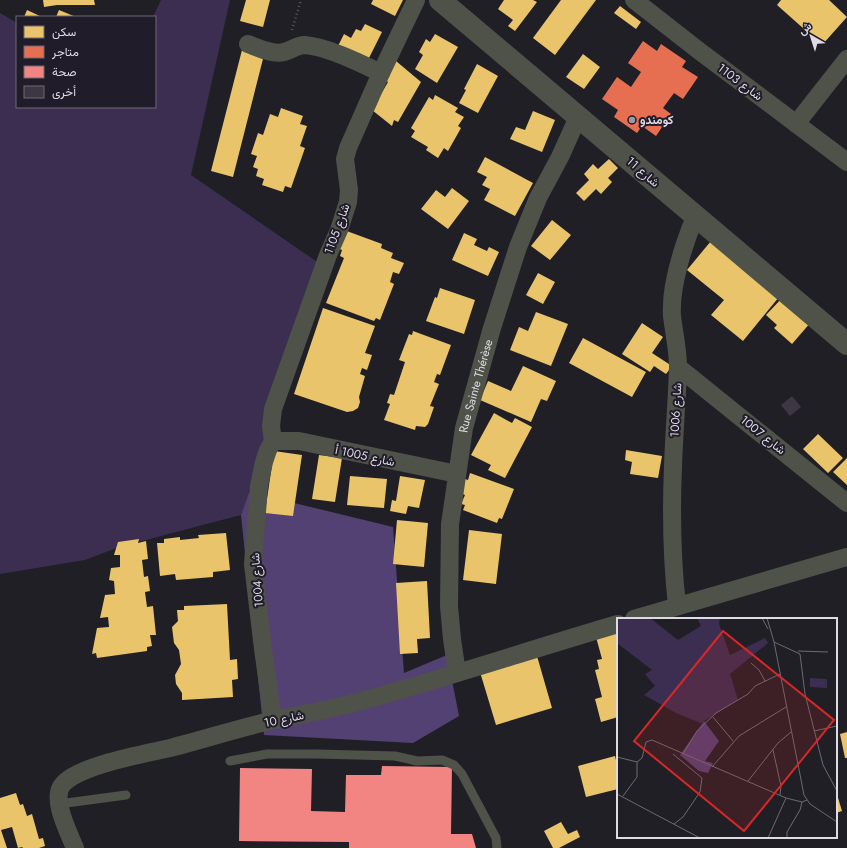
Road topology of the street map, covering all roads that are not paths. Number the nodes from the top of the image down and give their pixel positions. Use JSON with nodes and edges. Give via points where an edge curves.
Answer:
{"nodes":[{"id":1,"x":416,"y":0,"type":"edge"},
{"id":2,"x":440,"y":0,"type":"edge"},
{"id":3,"x":634,"y":0,"type":"edge"},
{"id":4,"x":248,"y":44,"type":"dead end"},
{"id":5,"x":847,"y":59,"type":"edge"},
{"id":6,"x":381,"y":73,"type":"junction"},
{"id":7,"x":578,"y":117,"type":"junction"},
{"id":8,"x":796,"y":124,"type":"junction"},
{"id":9,"x":847,"y":162,"type":"edge"},
{"id":10,"x":695,"y":216,"type":"junction"},
{"id":11,"x":847,"y":344,"type":"edge"},
{"id":12,"x":678,"y":367,"type":"junction"},
{"id":13,"x":274,"y":441,"type":"junction"},
{"id":14,"x":457,"y":474,"type":"junction"},
{"id":15,"x":847,"y":503,"type":"edge"},
{"id":16,"x":847,"y":558,"type":"edge"},
{"id":17,"x":677,"y":606,"type":"junction"},
{"id":18,"x":637,"y":618,"type":"edge"},
{"id":19,"x":617,"y":624,"type":"edge"},
{"id":20,"x":457,"y":673,"type":"junction"},
{"id":21,"x":273,"y":720,"type":"junction"},
{"id":22,"x":230,"y":761,"type":"dead end"},
{"id":23,"x":126,"y":795,"type":"dead end"},
{"id":24,"x":59,"y":804,"type":"junction"},
{"id":25,"x":75,"y":848,"type":"edge"},
{"id":26,"x":497,"y":848,"type":"edge"}],
"edges":[{"from":1,"to":6,"type":"street","name":"شارع 1105"},
{"from":2,"to":7,"type":"street","name":"شارع 11"},
{"from":3,"to":8,"type":"street","name":"شارع 1103"},
{"from":4,"to":6,"type":"street","via":[[272,52],[286,52],[300,45],[310,46],[346,57]]},
{"from":5,"to":8,"type":"street"},
{"from":6,"to":13,"type":"street","name":"شارع 1105","via":[[348,148],[345,159],[348,202],[273,409],[271,426]]},
{"from":7,"to":10,"type":"street","name":"شارع 11"},
{"from":7,"to":14,"type":"street","name":"Rue Sainte Thérèse","via":[[538,198],[518,247],[464,428]]},
{"from":8,"to":9,"type":"street","name":"شارع 1103"},
{"from":10,"to":11,"type":"street","name":"شارع 11"},
{"from":10,"to":12,"type":"street","name":"شارع 1006","via":[[686,238],[674,291],[672,315]]},
{"from":12,"to":15,"type":"street","name":"شارع 1007"},
{"from":12,"to":17,"type":"street","name":"شارع 1006","via":[[672,501]]},
{"from":13,"to":14,"type":"street","name":"شارع 1005 أ","via":[[299,441]]},
{"from":13,"to":21,"type":"street","name":"شارع 1004","via":[[268,450],[259,486],[253,564]]},
{"from":14,"to":20,"type":"street","name":"Rue Sainte Thérèse","via":[[450,524],[449,606]]},
{"from":16,"to":17,"type":"street"},
{"from":17,"to":18,"type":"street"},
{"from":19,"to":20,"type":"street","name":"شارع 10"},
{"from":20,"to":21,"type":"street","name":"شارع 10","via":[[371,699]]},
{"from":21,"to":24,"type":"street","name":"شارع 10","via":[[84,770],[61,786],[58,794]]},
{"from":22,"to":26,"type":"lane","via":[[267,754],[395,756],[417,761],[442,760],[454,764],[462,774],[496,838]]},
{"from":23,"to":24,"type":"lane"},
{"from":24,"to":25,"type":"street","name":"شارع 10"}]}
